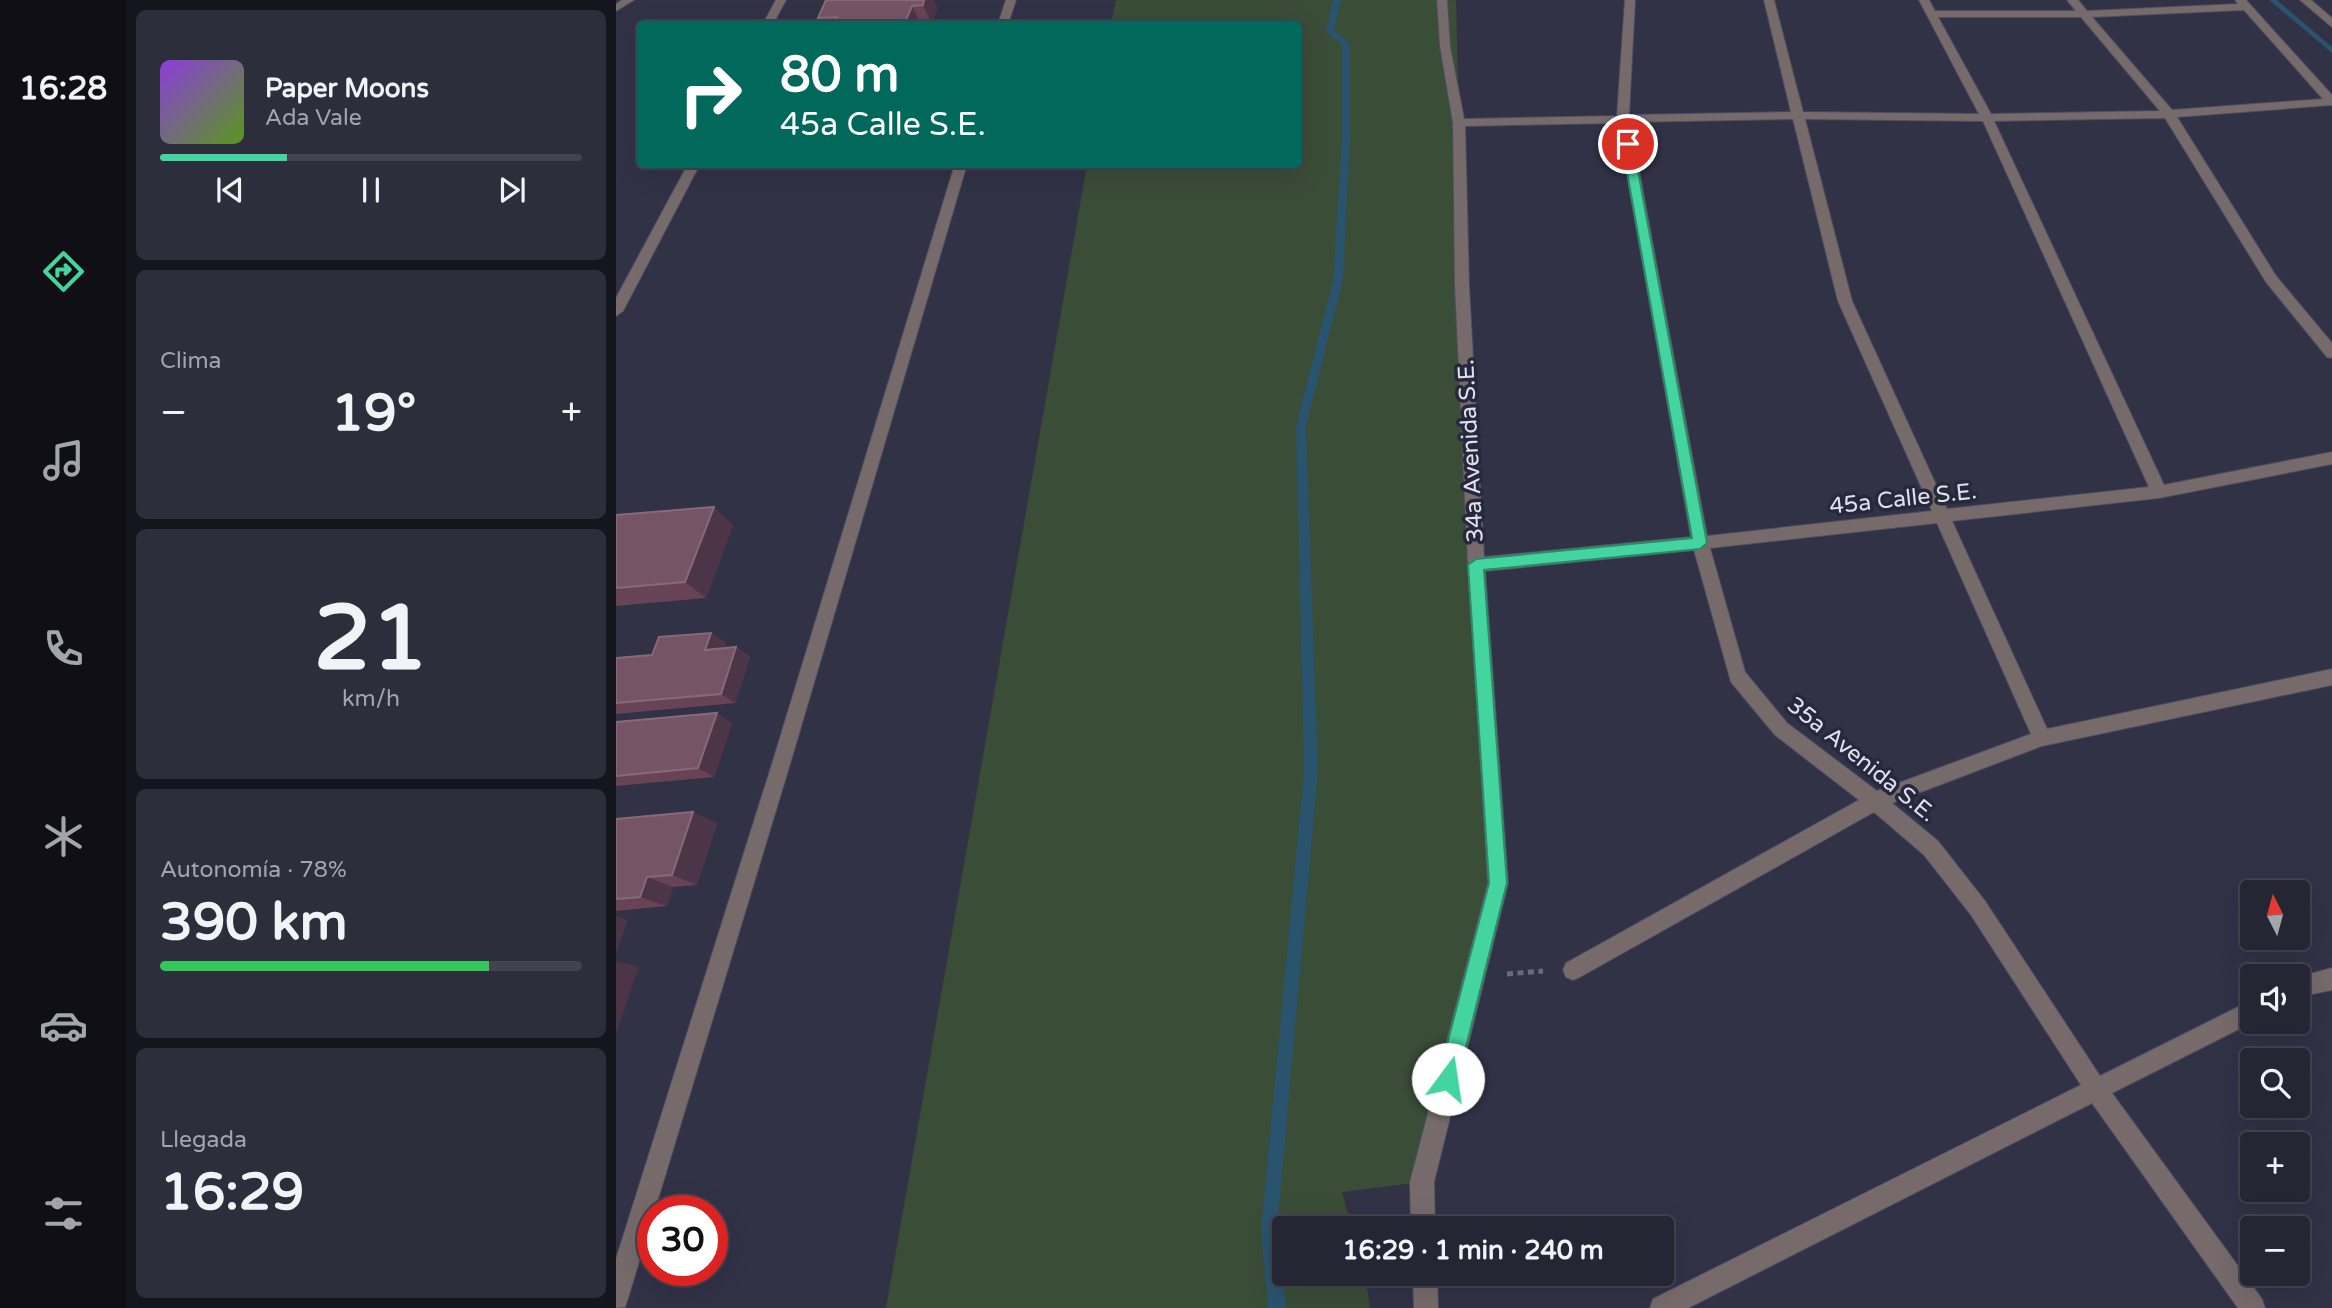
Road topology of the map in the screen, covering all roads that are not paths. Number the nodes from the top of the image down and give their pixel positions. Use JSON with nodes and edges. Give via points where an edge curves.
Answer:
{"nodes":[{"id":1,"x":629,"y":0,"type":"edge"},
{"id":2,"x":781,"y":0,"type":"edge"},
{"id":3,"x":1011,"y":0,"type":"edge"},
{"id":4,"x":1442,"y":0,"type":"edge"},
{"id":5,"x":1630,"y":0,"type":"edge"},
{"id":6,"x":1769,"y":0,"type":"edge"},
{"id":7,"x":1924,"y":0,"type":"edge"},
{"id":8,"x":2072,"y":0,"type":"edge"},
{"id":9,"x":2305,"y":0,"type":"edge"},
{"id":10,"x":2244,"y":3,"type":"edge"},
{"id":11,"x":616,"y":8,"type":"edge"},
{"id":12,"x":2085,"y":14,"type":"junction"},
{"id":13,"x":1934,"y":15,"type":"junction"},
{"id":14,"x":770,"y":21,"type":"edge"},
{"id":15,"x":1004,"y":21,"type":"edge"},
{"id":16,"x":2332,"y":24,"type":"edge"},
{"id":17,"x":2332,"y":102,"type":"edge"},
{"id":18,"x":2169,"y":114,"type":"junction"},
{"id":19,"x":1796,"y":115,"type":"junction"},
{"id":20,"x":1623,"y":117,"type":"junction"},
{"id":21,"x":1987,"y":118,"type":"junction"},
{"id":22,"x":1459,"y":123,"type":"junction"},
{"id":23,"x":692,"y":168,"type":"edge"},
{"id":24,"x":960,"y":168,"type":"edge"},
{"id":25,"x":616,"y":311,"type":"edge"},
{"id":26,"x":2332,"y":353,"type":"edge"},
{"id":27,"x":2332,"y":458,"type":"edge"},
{"id":28,"x":2160,"y":492,"type":"junction"},
{"id":29,"x":1940,"y":517,"type":"junction"},
{"id":30,"x":1700,"y":543,"type":"junction"},
{"id":31,"x":1476,"y":565,"type":"junction"},
{"id":32,"x":2332,"y":677,"type":"edge"},
{"id":33,"x":2042,"y":738,"type":"junction"},
{"id":34,"x":1875,"y":801,"type":"junction"},
{"id":35,"x":1573,"y":970,"type":"road end"},
{"id":36,"x":2332,"y":979,"type":"edge"},
{"id":37,"x":2310,"y":984,"type":"edge"},
{"id":38,"x":2240,"y":1017,"type":"edge"},
{"id":39,"x":2097,"y":1091,"type":"junction"},
{"id":40,"x":1423,"y":1216,"type":"edge"},
{"id":41,"x":1425,"y":1286,"type":"edge"},
{"id":42,"x":616,"y":1298,"type":"edge"},
{"id":43,"x":1426,"y":1308,"type":"edge"},
{"id":44,"x":1662,"y":1308,"type":"edge"},
{"id":45,"x":2253,"y":1308,"type":"edge"}],
"edges":[{"from":1,"to":11,"type":"street"},
{"from":2,"to":14,"type":"street"},
{"from":3,"to":15,"type":"street"},
{"from":4,"to":22,"type":"street","name":"34a Avenida S.E."},
{"from":5,"to":20,"type":"street","name":"35a Avenida S.E."},
{"from":6,"to":19,"type":"street"},
{"from":7,"to":13,"type":"street"},
{"from":8,"to":12,"type":"street"},
{"from":9,"to":16,"type":"street"},
{"from":10,"to":12,"type":"street"},
{"from":10,"to":17,"type":"street"},
{"from":12,"to":13,"type":"street"},
{"from":12,"to":18,"type":"street"},
{"from":13,"to":21,"type":"street"},
{"from":17,"to":18,"type":"street"},
{"from":18,"to":21,"type":"street"},
{"from":18,"to":26,"type":"street","via":[[2271,279]]},
{"from":19,"to":20,"type":"street"},
{"from":19,"to":21,"type":"street"},
{"from":19,"to":29,"type":"street","via":[[1845,301]]},
{"from":20,"to":22,"type":"street"},
{"from":20,"to":30,"type":"street","name":"35a Avenida S.E."},
{"from":21,"to":28,"type":"street"},
{"from":22,"to":31,"type":"street","name":"34a Avenida S.E."},
{"from":23,"to":25,"type":"street"},
{"from":24,"to":42,"type":"street"},
{"from":27,"to":28,"type":"street","name":"45a Calle S.E."},
{"from":28,"to":29,"type":"street","name":"45a Calle S.E."},
{"from":29,"to":30,"type":"street","name":"45a Calle S.E."},
{"from":29,"to":33,"type":"street"},
{"from":30,"to":31,"type":"street","name":"45a Calle S.E."},
{"from":30,"to":34,"type":"street","name":"35a Avenida S.E.","via":[[1737,676],[1781,729]]},
{"from":31,"to":40,"type":"street","name":"34a Avenida S.E.","via":[[1498,883],[1422,1182]]},
{"from":32,"to":33,"type":"street"},
{"from":33,"to":34,"type":"street"},
{"from":34,"to":35,"type":"street"},
{"from":34,"to":39,"type":"street","name":"35a Avenida S.E.","via":[[1931,848],[1978,908]]},
{"from":36,"to":37,"type":"street"},
{"from":38,"to":39,"type":"street"},
{"from":39,"to":44,"type":"street"},
{"from":39,"to":45,"type":"street","name":"35a Avenida S.E."},
{"from":41,"to":43,"type":"street"}]}
